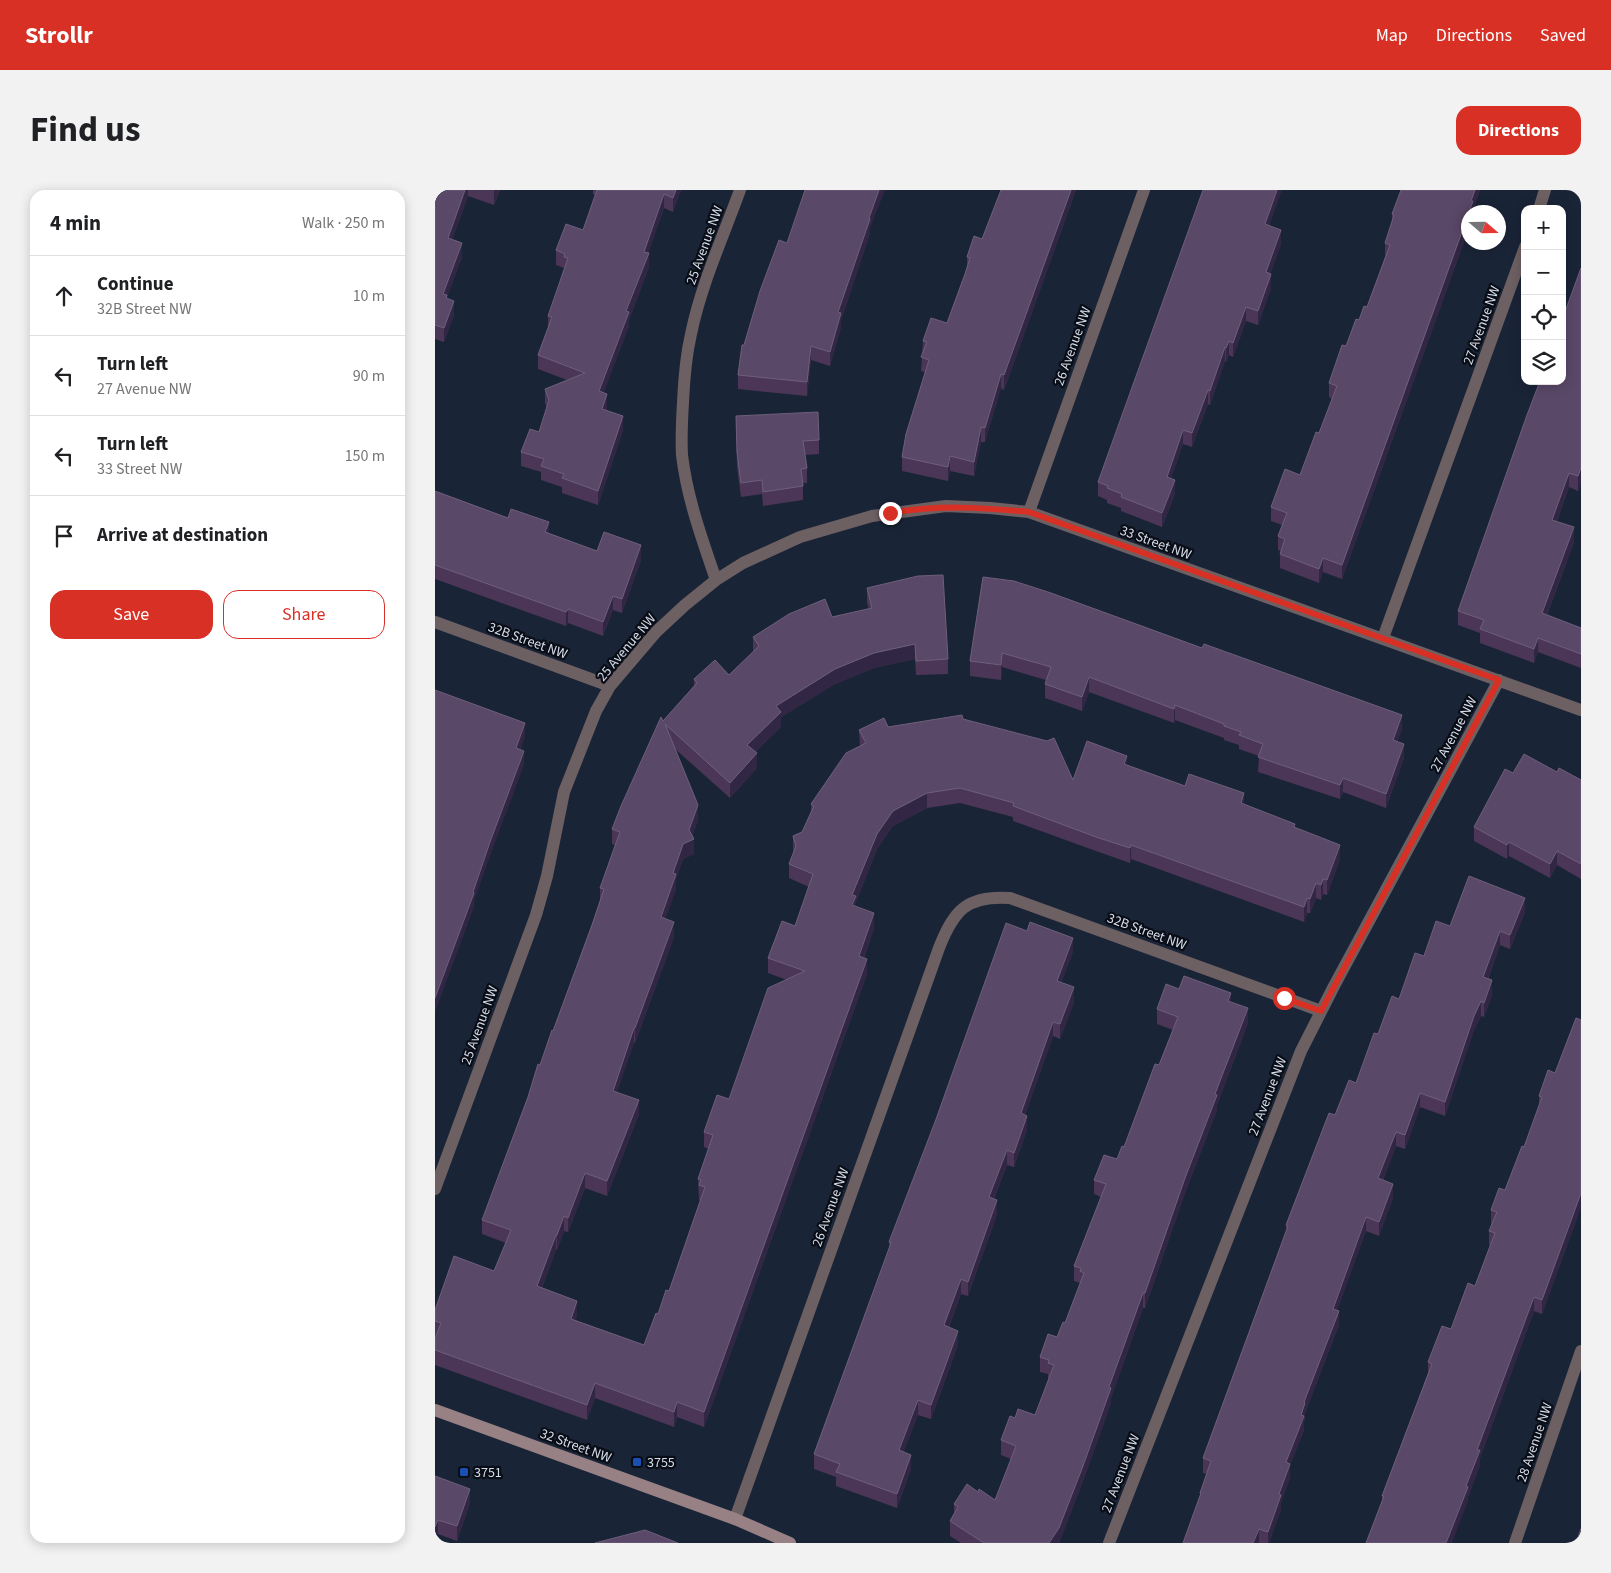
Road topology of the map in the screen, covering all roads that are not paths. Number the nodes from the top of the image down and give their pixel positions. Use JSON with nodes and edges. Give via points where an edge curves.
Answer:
{"nodes":[{"id":1,"x":740,"y":190,"type":"edge"},
{"id":2,"x":1144,"y":190,"type":"edge"},
{"id":3,"x":1545,"y":190,"type":"edge"},
{"id":4,"x":1540,"y":205,"type":"edge"},
{"id":5,"x":1524,"y":250,"type":"edge"},
{"id":6,"x":1029,"y":512,"type":"junction"},
{"id":7,"x":716,"y":580,"type":"junction"},
{"id":8,"x":435,"y":622,"type":"edge"},
{"id":9,"x":1383,"y":638,"type":"junction"},
{"id":10,"x":1499,"y":680,"type":"junction"},
{"id":11,"x":610,"y":686,"type":"junction"},
{"id":12,"x":1581,"y":710,"type":"edge"},
{"id":13,"x":961,"y":908,"type":"joint"},
{"id":14,"x":1321,"y":1011,"type":"junction"},
{"id":15,"x":435,"y":1188,"type":"edge"},
{"id":16,"x":1581,"y":1351,"type":"edge"},
{"id":17,"x":435,"y":1410,"type":"edge"},
{"id":18,"x":735,"y":1519,"type":"junction"},
{"id":19,"x":791,"y":1543,"type":"edge"},
{"id":20,"x":1109,"y":1543,"type":"edge"},
{"id":21,"x":1515,"y":1543,"type":"edge"}],
"edges":[{"from":1,"to":7,"type":"street","name":"25 Avenue NW","via":[[691,334],[683,402],[682,454],[700,534]]},
{"from":2,"to":6,"type":"street","name":"26 Avenue NW"},
{"from":3,"to":4,"type":"street"},
{"from":5,"to":9,"type":"street","name":"27 Avenue NW"},
{"from":6,"to":7,"type":"street","name":"33 Street NW","via":[[946,506],[872,516],[800,537],[743,563]]},
{"from":6,"to":9,"type":"street","name":"33 Street NW"},
{"from":7,"to":11,"type":"street","name":"25 Avenue NW","via":[[656,632]]},
{"from":8,"to":11,"type":"street","name":"32B Street NW"},
{"from":9,"to":10,"type":"street","name":"33 Street NW"},
{"from":10,"to":12,"type":"street","name":"33 Street NW"},
{"from":10,"to":14,"type":"street","name":"27 Avenue NW"},
{"from":11,"to":15,"type":"street","name":"25 Avenue NW","via":[[564,792],[536,915]]},
{"from":13,"to":14,"type":"street","name":"32B Street NW","via":[[995,896],[1010,898]]},
{"from":13,"to":18,"type":"street","name":"26 Avenue NW","via":[[939,948]]},
{"from":14,"to":20,"type":"street","name":"27 Avenue NW","via":[[1284,1093]]},
{"from":16,"to":21,"type":"street","name":"28 Avenue NW"},
{"from":17,"to":18,"type":"street","name":"32 Street NW"},
{"from":18,"to":19,"type":"street","name":"32 Street NW"}]}
